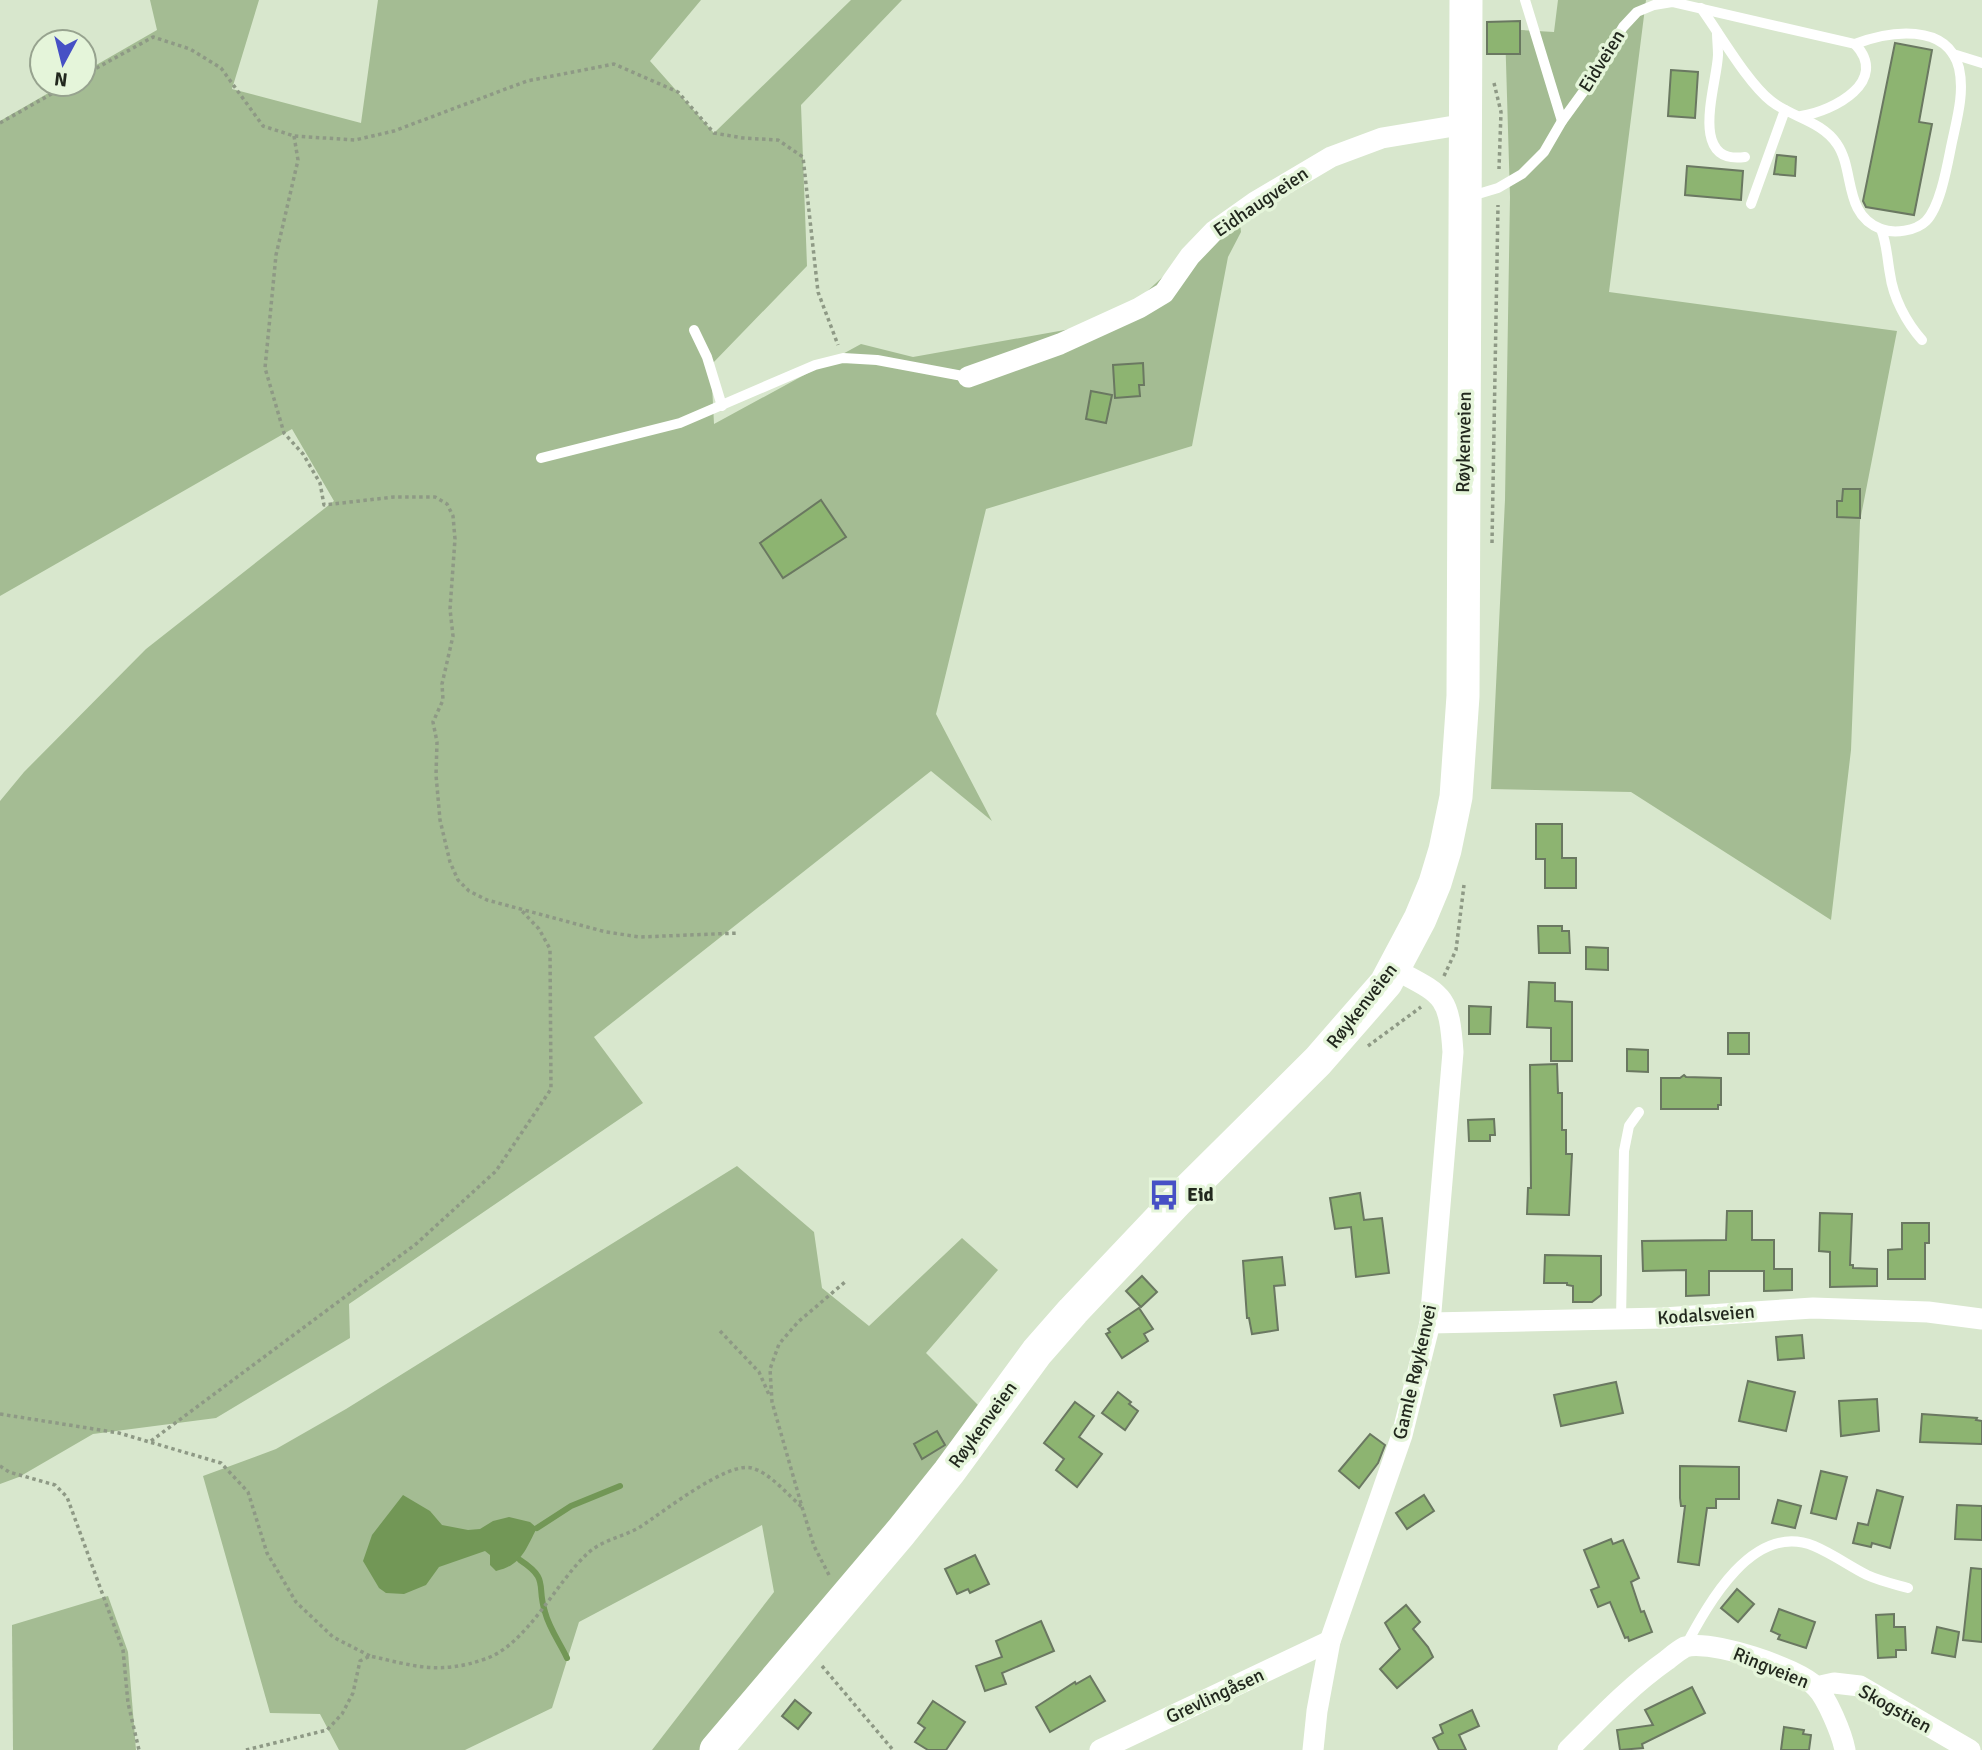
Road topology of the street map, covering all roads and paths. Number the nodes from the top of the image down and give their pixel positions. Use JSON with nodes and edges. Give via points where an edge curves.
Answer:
{"nodes":[{"id":1,"x":1466,"y":0,"type":"edge"},
{"id":2,"x":1525,"y":0,"type":"edge"},
{"id":3,"x":1700,"y":8,"type":"junction"},
{"id":4,"x":1716,"y":30,"type":"junction"},
{"id":5,"x":1855,"y":44,"type":"junction"},
{"id":6,"x":1953,"y":54,"type":"junction"},
{"id":7,"x":1982,"y":63,"type":"edge"},
{"id":8,"x":98,"y":67,"type":"edge"},
{"id":9,"x":44,"y":98,"type":"edge"},
{"id":10,"x":1785,"y":110,"type":"junction"},
{"id":11,"x":1801,"y":116,"type":"junction"},
{"id":12,"x":1562,"y":121,"type":"junction"},
{"id":13,"x":0,"y":123,"type":"edge"},
{"id":14,"x":1466,"y":124,"type":"junction"},
{"id":15,"x":293,"y":136,"type":"junction"},
{"id":16,"x":1745,"y":157,"type":"dead end"},
{"id":17,"x":1466,"y":198,"type":"junction"},
{"id":18,"x":1751,"y":204,"type":"dead end"},
{"id":19,"x":1881,"y":229,"type":"junction"},
{"id":20,"x":694,"y":330,"type":"dead end"},
{"id":21,"x":1922,"y":340,"type":"dead end"},
{"id":22,"x":843,"y":358,"type":"junction"},
{"id":23,"x":968,"y":377,"type":"joint"},
{"id":24,"x":722,"y":406,"type":"junction"},
{"id":25,"x":541,"y":458,"type":"dead end"},
{"id":26,"x":1465,"y":876,"type":"dead end"},
{"id":27,"x":520,"y":909,"type":"junction"},
{"id":28,"x":739,"y":933,"type":"dead end"},
{"id":29,"x":1394,"y":970,"type":"junction"},
{"id":30,"x":1435,"y":991,"type":"junction"},
{"id":31,"x":1360,"y":1053,"type":"dead end"},
{"id":32,"x":1639,"y":1112,"type":"dead end"},
{"id":33,"x":845,"y":1282,"type":"dead end"},
{"id":34,"x":1982,"y":1319,"type":"edge"},
{"id":35,"x":1620,"y":1320,"type":"junction"},
{"id":36,"x":1430,"y":1323,"type":"junction"},
{"id":37,"x":720,"y":1331,"type":"dead end"},
{"id":38,"x":772,"y":1402,"type":"junction"},
{"id":39,"x":0,"y":1414,"type":"edge"},
{"id":40,"x":151,"y":1441,"type":"junction"},
{"id":41,"x":0,"y":1466,"type":"edge"},
{"id":42,"x":802,"y":1507,"type":"junction"},
{"id":43,"x":1908,"y":1588,"type":"dead end"},
{"id":44,"x":843,"y":1601,"type":"junction"},
{"id":45,"x":1330,"y":1641,"type":"junction"},
{"id":46,"x":1685,"y":1647,"type":"junction"},
{"id":47,"x":370,"y":1656,"type":"junction"},
{"id":48,"x":816,"y":1659,"type":"dead end"},
{"id":49,"x":1816,"y":1686,"type":"junction"},
{"id":50,"x":139,"y":1750,"type":"edge"},
{"id":51,"x":246,"y":1750,"type":"edge"},
{"id":52,"x":716,"y":1750,"type":"edge"},
{"id":53,"x":893,"y":1750,"type":"edge"},
{"id":54,"x":1100,"y":1750,"type":"edge"},
{"id":55,"x":1313,"y":1750,"type":"edge"},
{"id":56,"x":1568,"y":1750,"type":"edge"},
{"id":57,"x":1845,"y":1750,"type":"edge"},
{"id":58,"x":1970,"y":1750,"type":"edge"}],
"edges":[{"from":1,"to":14,"type":"main road","name":"Røykenveien"},
{"from":2,"to":12,"type":"lane"},
{"from":3,"to":4,"type":"lane"},
{"from":3,"to":5,"type":"lane","name":"Eidveien"},
{"from":3,"to":12,"type":"lane","name":"Eidveien","via":[[1672,2],[1637,12]]},
{"from":4,"to":10,"type":"lane","via":[[1770,101]]},
{"from":4,"to":16,"type":"lane","via":[[1718,54],[1708,130],[1720,152]]},
{"from":5,"to":6,"type":"lane","via":[[1877,36],[1911,33],[1936,40]]},
{"from":5,"to":11,"type":"lane","via":[[1867,64],[1864,79],[1835,105]]},
{"from":6,"to":7,"type":"lane"},
{"from":6,"to":19,"type":"lane","via":[[1961,98],[1933,213],[1911,230]]},
{"from":8,"to":15,"type":"path","via":[[153,37],[190,49],[221,68],[263,126]]},
{"from":9,"to":13,"type":"path"},
{"from":10,"to":11,"type":"lane"},
{"from":10,"to":18,"type":"lane"},
{"from":11,"to":19,"type":"lane","via":[[1834,139],[1845,155],[1857,209]]},
{"from":12,"to":17,"type":"lane","name":"Eidveien","via":[[1544,152],[1522,174]]},
{"from":14,"to":17,"type":"main road","name":"Røykenveien"},
{"from":14,"to":23,"type":"street","name":"Eidhaugveien","via":[[1382,138],[1331,157],[1214,231],[1164,293],[1060,344]]},
{"from":15,"to":22,"type":"path","via":[[355,140],[394,131],[527,80],[614,64],[678,92],[714,133],[778,139],[803,157],[818,292]]},
{"from":15,"to":27,"type":"path","via":[[298,160],[276,256],[265,368],[284,433],[320,483],[324,505],[435,497],[447,504],[453,516],[453,636],[443,700],[433,722],[440,820],[458,880],[487,900]]},
{"from":17,"to":29,"type":"main road","name":"Røykenveien","via":[[1463,696],[1458,772],[1452,822],[1435,883]]},
{"from":19,"to":21,"type":"lane","via":[[1894,290],[1910,327]]},
{"from":20,"to":24,"type":"lane"},
{"from":22,"to":23,"type":"lane","via":[[877,359]]},
{"from":22,"to":24,"type":"lane","via":[[815,365]]},
{"from":24,"to":25,"type":"lane","via":[[680,423]]},
{"from":26,"to":30,"type":"path","via":[[1456,950]]},
{"from":27,"to":28,"type":"path","via":[[640,937]]},
{"from":27,"to":40,"type":"path","via":[[550,949],[551,1088],[496,1171],[416,1244]]},
{"from":29,"to":30,"type":"street"},
{"from":29,"to":44,"type":"main road","name":"Røykenveien","via":[[1318,1061],[1073,1311]]},
{"from":30,"to":31,"type":"path","via":[[1425,1004]]},
{"from":30,"to":36,"type":"street","name":"Gamle Røykenvei","via":[[1451,1017],[1453,1052]]},
{"from":32,"to":35,"type":"lane","via":[[1629,1126],[1625,1151]]},
{"from":33,"to":38,"type":"path","via":[[779,1344],[770,1369]]},
{"from":34,"to":35,"type":"street","name":"Kodalsveien","via":[[1813,1308]]},
{"from":35,"to":36,"type":"street","name":"Kodalsveien"},
{"from":36,"to":45,"type":"street","name":"Gamle Røykenvei","via":[[1402,1436]]},
{"from":37,"to":38,"type":"path","via":[[759,1372]]},
{"from":38,"to":42,"type":"path"},
{"from":39,"to":40,"type":"path"},
{"from":40,"to":47,"type":"path","via":[[221,1463],[248,1492],[267,1553],[296,1602],[333,1637]]},
{"from":41,"to":50,"type":"path","via":[[55,1485],[67,1497],[123,1650]]},
{"from":42,"to":44,"type":"path","via":[[814,1546]]},
{"from":42,"to":47,"type":"path","via":[[763,1473],[740,1468],[705,1483],[638,1528],[587,1554],[517,1639],[487,1659],[439,1670]]},
{"from":43,"to":46,"type":"lane","via":[[1866,1574],[1812,1545],[1781,1543],[1747,1560],[1721,1587]]},
{"from":44,"to":52,"type":"main road","name":"Røykenveien"},
{"from":45,"to":54,"type":"street","name":"Grevlingåsen"},
{"from":45,"to":55,"type":"street","name":"Gamle Røykenvei"},
{"from":46,"to":49,"type":"street","name":"Ringveien","via":[[1719,1647],[1749,1655]]},
{"from":46,"to":56,"type":"street","via":[[1626,1691]]},
{"from":47,"to":51,"type":"path","via":[[360,1661],[353,1693],[327,1730]]},
{"from":48,"to":53,"type":"path"},
{"from":49,"to":57,"type":"street","name":"Ringveien"},
{"from":49,"to":58,"type":"street","name":"Skogstien","via":[[1860,1686]]}]}
